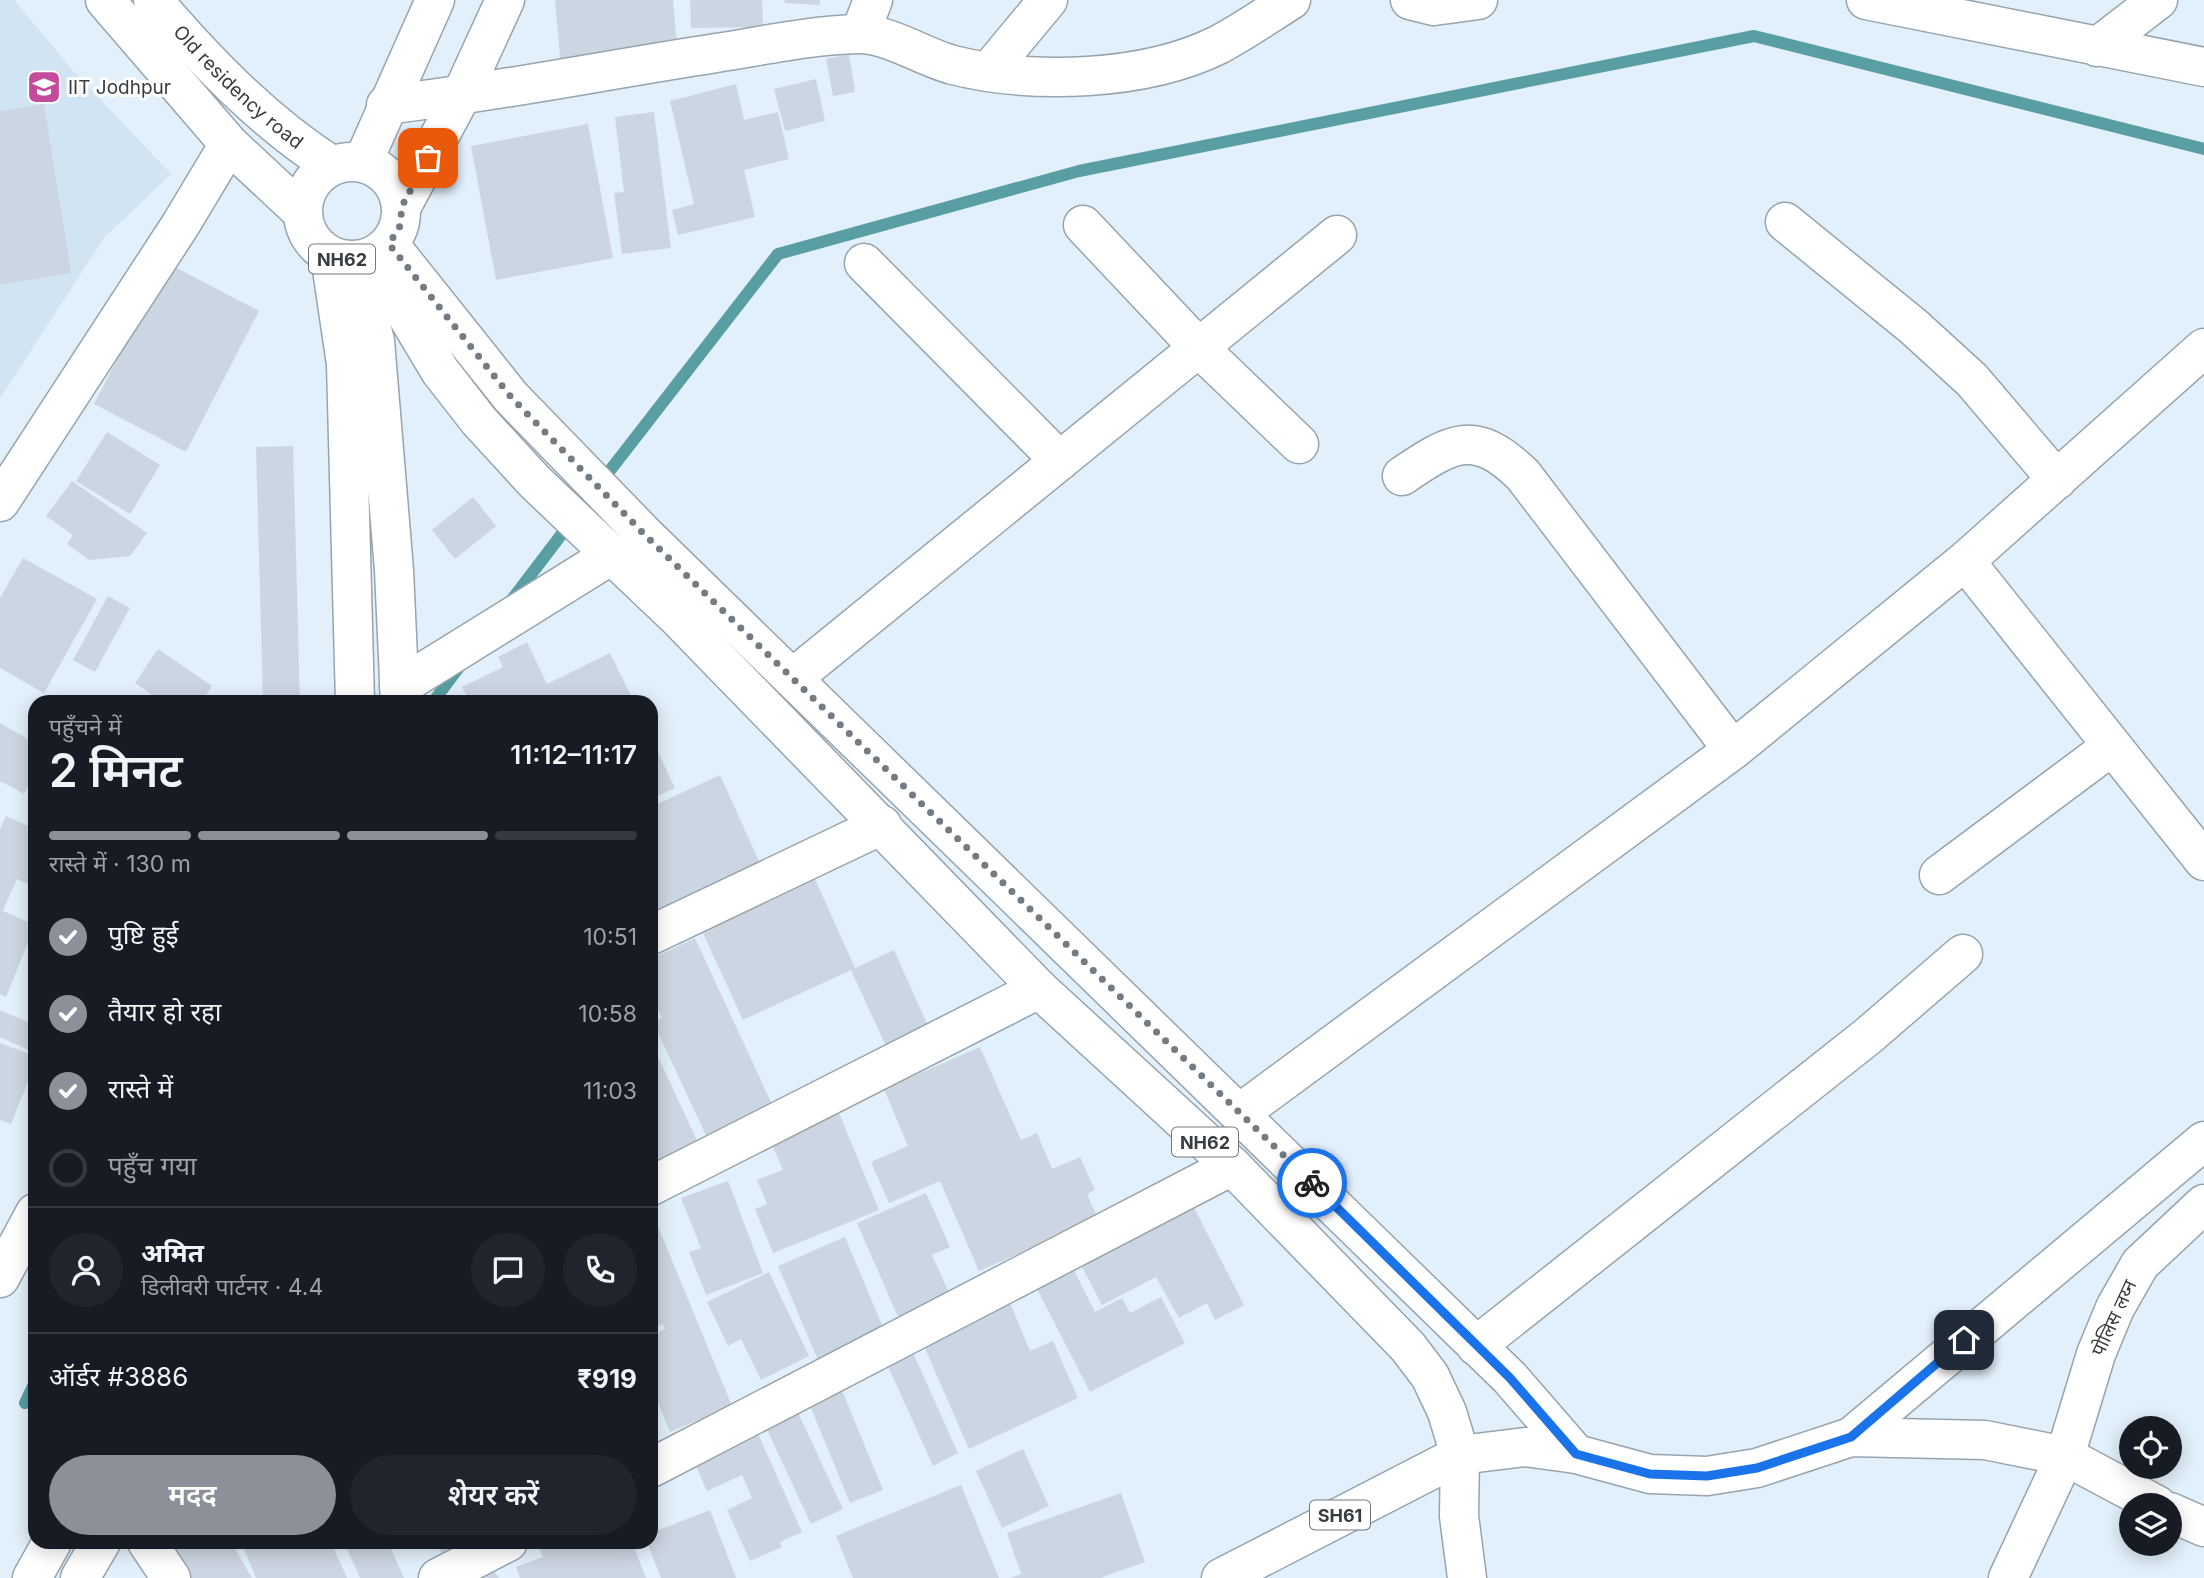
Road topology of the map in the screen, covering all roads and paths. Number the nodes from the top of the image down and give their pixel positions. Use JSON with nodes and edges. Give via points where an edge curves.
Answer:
{"nodes":[{"id":1,"x":105,"y":0,"type":"edge"},
{"id":2,"x":153,"y":0,"type":"edge"},
{"id":3,"x":435,"y":0,"type":"edge"},
{"id":4,"x":505,"y":0,"type":"edge"},
{"id":5,"x":1048,"y":0,"type":"edge"},
{"id":6,"x":1291,"y":0,"type":"edge"},
{"id":7,"x":1410,"y":0,"type":"edge"},
{"id":8,"x":1478,"y":0,"type":"edge"},
{"id":9,"x":1866,"y":0,"type":"edge"},
{"id":10,"x":2158,"y":0,"type":"edge"},
{"id":11,"x":872,"y":24,"type":"edge"},
{"id":12,"x":2098,"y":47,"type":"junction"},
{"id":13,"x":2204,"y":67,"type":"edge"},
{"id":14,"x":971,"y":68,"type":"junction"},
{"id":15,"x":461,"y":96,"type":"junction"},
{"id":16,"x":386,"y":105,"type":"junction"},
{"id":17,"x":229,"y":144,"type":"junction"},
{"id":18,"x":347,"y":164,"type":"junction"},
{"id":19,"x":402,"y":206,"type":"junction"},
{"id":20,"x":302,"y":212,"type":"junction"},
{"id":21,"x":1785,"y":222,"type":"dead end"},
{"id":22,"x":1083,"y":225,"type":"dead end"},
{"id":23,"x":1337,"y":235,"type":"dead end"},
{"id":24,"x":362,"y":255,"type":"junction"},
{"id":25,"x":864,"y":263,"type":"dead end"},
{"id":26,"x":1198,"y":347,"type":"junction"},
{"id":27,"x":2204,"y":348,"type":"edge"},
{"id":28,"x":1299,"y":444,"type":"dead end"},
{"id":29,"x":1060,"y":461,"type":"junction"},
{"id":30,"x":1402,"y":476,"type":"dead end"},
{"id":31,"x":2057,"y":480,"type":"junction"},
{"id":32,"x":0,"y":502,"type":"edge"},
{"id":33,"x":613,"y":554,"type":"junction"},
{"id":34,"x":1965,"y":561,"type":"junction"},
{"id":35,"x":794,"y":677,"type":"junction"},
{"id":36,"x":400,"y":694,"type":"edge"},
{"id":37,"x":355,"y":695,"type":"edge"},
{"id":38,"x":2112,"y":746,"type":"junction"},
{"id":39,"x":1733,"y":750,"type":"junction"},
{"id":40,"x":883,"y":825,"type":"junction"},
{"id":41,"x":2204,"y":861,"type":"edge"},
{"id":42,"x":1939,"y":876,"type":"dead end"},
{"id":43,"x":658,"y":932,"type":"edge"},
{"id":44,"x":1963,"y":954,"type":"dead end"},
{"id":45,"x":1039,"y":989,"type":"junction"},
{"id":46,"x":1240,"y":1113,"type":"junction"},
{"id":47,"x":2204,"y":1142,"type":"edge"},
{"id":48,"x":1232,"y":1166,"type":"junction"},
{"id":49,"x":658,"y":1182,"type":"edge"},
{"id":50,"x":2204,"y":1204,"type":"edge"},
{"id":51,"x":28,"y":1226,"type":"edge"},
{"id":52,"x":0,"y":1278,"type":"edge"},
{"id":53,"x":1476,"y":1346,"type":"junction"},
{"id":54,"x":1851,"y":1437,"type":"junction"},
{"id":55,"x":1576,"y":1454,"type":"junction"},
{"id":56,"x":1460,"y":1455,"type":"junction"},
{"id":57,"x":2065,"y":1456,"type":"junction"},
{"id":58,"x":658,"y":1464,"type":"edge"},
{"id":59,"x":2134,"y":1493,"type":"edge"},
{"id":60,"x":2182,"y":1518,"type":"edge"},
{"id":61,"x":2204,"y":1528,"type":"edge"},
{"id":62,"x":48,"y":1549,"type":"edge"},
{"id":63,"x":97,"y":1549,"type":"edge"},
{"id":64,"x":152,"y":1549,"type":"edge"},
{"id":65,"x":494,"y":1549,"type":"edge"},
{"id":66,"x":32,"y":1578,"type":"edge"},
{"id":67,"x":80,"y":1578,"type":"edge"},
{"id":68,"x":171,"y":1578,"type":"edge"},
{"id":69,"x":438,"y":1578,"type":"edge"},
{"id":70,"x":1222,"y":1578,"type":"edge"},
{"id":71,"x":1466,"y":1578,"type":"edge"},
{"id":72,"x":2008,"y":1578,"type":"edge"}],
"edges":[{"from":1,"to":17,"type":"main road","name":"Old residency road","number":"NH62"},
{"from":2,"to":18,"type":"main road","name":"Old residency road","via":[[224,78],[288,137]]},
{"from":3,"to":16,"type":"main road"},
{"from":4,"to":15,"type":"main road"},
{"from":5,"to":14,"type":"main road"},
{"from":6,"to":14,"type":"main road","via":[[1218,45],[1163,66],[1099,74],[1018,76]]},
{"from":7,"to":8,"type":"main road","via":[[1434,6]]},
{"from":9,"to":12,"type":"main road"},
{"from":10,"to":12,"type":"main road"},
{"from":11,"to":14,"type":"main road"},
{"from":11,"to":15,"type":"main road"},
{"from":12,"to":13,"type":"main road"},
{"from":15,"to":16,"type":"main road"},
{"from":15,"to":19,"type":"main road"},
{"from":16,"to":18,"type":"main road"},
{"from":17,"to":20,"type":"main road","name":"Old residency road","number":"NH62"},
{"from":17,"to":32,"type":"main road"},
{"from":18,"to":19,"type":"main road","via":[[382,170],[395,186]]},
{"from":18,"to":20,"type":"main road","via":[[316,176],[305,193]]},
{"from":19,"to":24,"type":"main road","number":"NH62","via":[[400,226]]},
{"from":20,"to":24,"type":"main road","number":"NH62","via":[[316,245]]},
{"from":21,"to":31,"type":"main road","via":[[1972,380]]},
{"from":22,"to":26,"type":"main road"},
{"from":23,"to":26,"type":"main road"},
{"from":24,"to":33,"type":"main road","number":"NH62","via":[[479,421],[535,482]]},
{"from":24,"to":35,"type":"main road","number":"NH62"},
{"from":24,"to":36,"type":"main road","via":[[375,341]]},
{"from":24,"to":37,"type":"main road","via":[[346,364]]},
{"from":25,"to":29,"type":"main road"},
{"from":26,"to":28,"type":"main road"},
{"from":26,"to":29,"type":"main road"},
{"from":27,"to":31,"type":"main road"},
{"from":29,"to":35,"type":"main road"},
{"from":30,"to":39,"type":"main road","via":[[1456,445],[1501,453],[1523,475]]},
{"from":31,"to":34,"type":"main road"},
{"from":33,"to":36,"type":"main road"},
{"from":33,"to":40,"type":"main road","number":"NH62"},
{"from":34,"to":38,"type":"main road"},
{"from":34,"to":39,"type":"main road"},
{"from":35,"to":46,"type":"main road","number":"NH62"},
{"from":38,"to":41,"type":"main road"},
{"from":38,"to":42,"type":"main road"},
{"from":39,"to":46,"type":"main road"},
{"from":40,"to":43,"type":"main road"},
{"from":40,"to":45,"type":"main road","number":"NH62"},
{"from":44,"to":53,"type":"main road","via":[[1868,1036]]},
{"from":45,"to":48,"type":"main road","number":"NH62"},
{"from":45,"to":49,"type":"main road"},
{"from":46,"to":53,"type":"main road","number":"NH62"},
{"from":47,"to":54,"type":"main road"},
{"from":48,"to":56,"type":"main road","number":"NH62","via":[[1408,1347],[1430,1376]]},
{"from":48,"to":58,"type":"main road"},
{"from":50,"to":57,"type":"main road","name":"पोलिस लय्न","via":[[2140,1264],[2115,1308]]},
{"from":51,"to":52,"type":"main road"},
{"from":53,"to":55,"type":"main road","number":"NH62"},
{"from":54,"to":55,"type":"main road","via":[[1757,1468],[1707,1476],[1650,1474]]},
{"from":54,"to":57,"type":"main road","via":[[1984,1440]]},
{"from":55,"to":56,"type":"main road","via":[[1525,1447]]},
{"from":56,"to":70,"type":"main road","number":"SH61"},
{"from":56,"to":71,"type":"main road","number":"NH62","via":[[1459,1516]]},
{"from":57,"to":59,"type":"main road"},
{"from":57,"to":72,"type":"main road","name":"पोलिस लय्न"},
{"from":60,"to":61,"type":"main road"},
{"from":62,"to":66,"type":"main road"},
{"from":63,"to":67,"type":"main road"},
{"from":64,"to":68,"type":"main road"},
{"from":65,"to":69,"type":"main road"}]}
